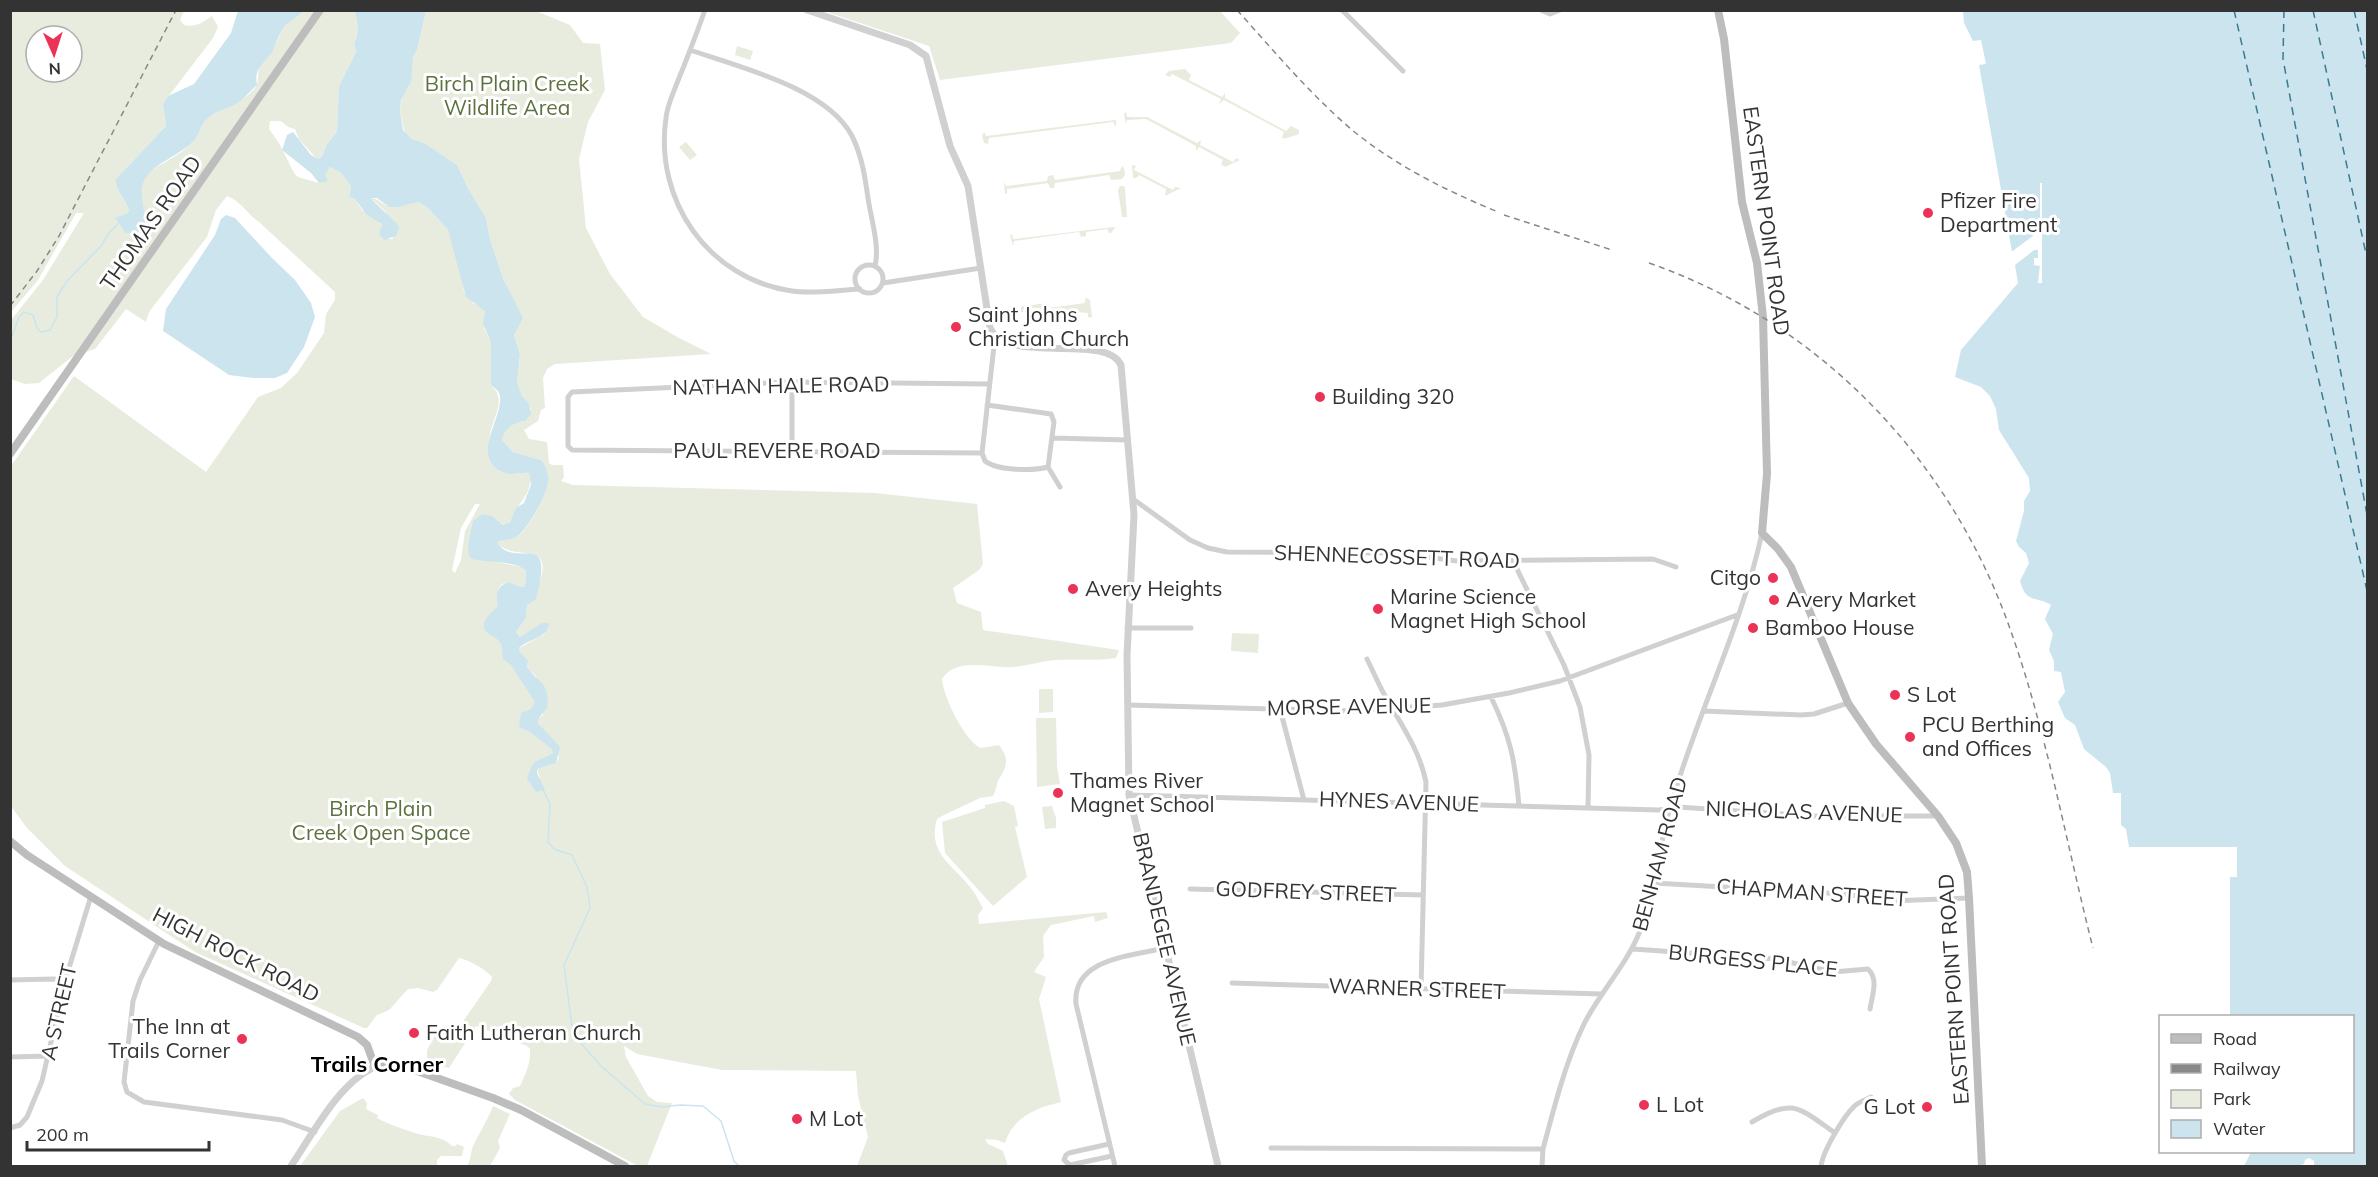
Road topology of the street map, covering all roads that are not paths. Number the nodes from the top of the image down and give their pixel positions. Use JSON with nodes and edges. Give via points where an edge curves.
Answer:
{"nodes":[{"id":1,"x":320,"y":10,"type":"edge"},
{"id":2,"x":705,"y":10,"type":"edge"},
{"id":3,"x":807,"y":10,"type":"edge"},
{"id":4,"x":1342,"y":10,"type":"edge"},
{"id":5,"x":1560,"y":10,"type":"edge"},
{"id":6,"x":1718,"y":10,"type":"edge"},
{"id":7,"x":1542,"y":11,"type":"edge"},
{"id":8,"x":690,"y":50,"type":"junction"},
{"id":9,"x":1402,"y":71,"type":"dead end"},
{"id":10,"x":875,"y":266,"type":"junction"},
{"id":11,"x":981,"y":268,"type":"junction"},
{"id":12,"x":855,"y":281,"type":"junction"},
{"id":13,"x":883,"y":283,"type":"junction"},
{"id":14,"x":860,"y":289,"type":"junction"},
{"id":15,"x":843,"y":290,"type":"junction"},
{"id":16,"x":995,"y":338,"type":"junction"},
{"id":17,"x":792,"y":382,"type":"junction"},
{"id":18,"x":989,"y":384,"type":"junction"},
{"id":19,"x":987,"y":405,"type":"junction"},
{"id":20,"x":1052,"y":438,"type":"junction"},
{"id":21,"x":1128,"y":440,"type":"junction"},
{"id":22,"x":572,"y":450,"type":"joint"},
{"id":23,"x":792,"y":450,"type":"junction"},
{"id":24,"x":982,"y":453,"type":"junction"},
{"id":25,"x":10,"y":454,"type":"edge"},
{"id":26,"x":1048,"y":467,"type":"junction"},
{"id":27,"x":1060,"y":487,"type":"dead end"},
{"id":28,"x":1133,"y":497,"type":"junction"},
{"id":29,"x":1762,"y":533,"type":"junction"},
{"id":30,"x":1513,"y":561,"type":"junction"},
{"id":31,"x":1676,"y":567,"type":"dead end"},
{"id":32,"x":1737,"y":615,"type":"junction"},
{"id":33,"x":1127,"y":628,"type":"junction"},
{"id":34,"x":1191,"y":628,"type":"dead end"},
{"id":35,"x":1367,"y":659,"type":"dead end"},
{"id":36,"x":1569,"y":678,"type":"junction"},
{"id":37,"x":1491,"y":697,"type":"junction"},
{"id":38,"x":1848,"y":703,"type":"junction"},
{"id":39,"x":1127,"y":705,"type":"junction"},
{"id":40,"x":1280,"y":709,"type":"junction"},
{"id":41,"x":1393,"y":710,"type":"junction"},
{"id":42,"x":1703,"y":711,"type":"junction"},
{"id":43,"x":1130,"y":795,"type":"junction"},
{"id":44,"x":1304,"y":800,"type":"junction"},
{"id":45,"x":1427,"y":804,"type":"junction"},
{"id":46,"x":1519,"y":806,"type":"junction"},
{"id":47,"x":1588,"y":808,"type":"junction"},
{"id":48,"x":1669,"y":809,"type":"junction"},
{"id":49,"x":1938,"y":816,"type":"junction"},
{"id":50,"x":10,"y":841,"type":"edge"},
{"id":51,"x":1654,"y":883,"type":"junction"},
{"id":52,"x":1190,"y":889,"type":"dead end"},
{"id":53,"x":1423,"y":895,"type":"junction"},
{"id":54,"x":91,"y":896,"type":"junction"},
{"id":55,"x":1969,"y":898,"type":"junction"},
{"id":56,"x":159,"y":941,"type":"junction"},
{"id":57,"x":1165,"y":948,"type":"junction"},
{"id":58,"x":1633,"y":949,"type":"junction"},
{"id":59,"x":10,"y":980,"type":"edge"},
{"id":60,"x":65,"y":981,"type":"junction"},
{"id":61,"x":1232,"y":983,"type":"dead end"},
{"id":62,"x":1421,"y":989,"type":"junction"},
{"id":63,"x":1602,"y":994,"type":"junction"},
{"id":64,"x":1870,"y":1009,"type":"dead end"},
{"id":65,"x":49,"y":1056,"type":"junction"},
{"id":66,"x":10,"y":1057,"type":"edge"},
{"id":67,"x":375,"y":1067,"type":"junction"},
{"id":68,"x":1871,"y":1097,"type":"dead end"},
{"id":69,"x":1752,"y":1122,"type":"dead end"},
{"id":70,"x":10,"y":1128,"type":"edge"},
{"id":71,"x":315,"y":1132,"type":"junction"},
{"id":72,"x":1835,"y":1133,"type":"junction"},
{"id":73,"x":1109,"y":1144,"type":"junction"},
{"id":74,"x":1271,"y":1148,"type":"dead end"},
{"id":75,"x":1543,"y":1149,"type":"junction"},
{"id":76,"x":1112,"y":1156,"type":"junction"},
{"id":77,"x":291,"y":1167,"type":"edge"},
{"id":78,"x":625,"y":1167,"type":"edge"},
{"id":79,"x":1115,"y":1167,"type":"edge"},
{"id":80,"x":1218,"y":1167,"type":"edge"},
{"id":81,"x":1542,"y":1167,"type":"edge"},
{"id":82,"x":1821,"y":1167,"type":"edge"},
{"id":83,"x":1982,"y":1167,"type":"edge"}],
"edges":[{"from":1,"to":25,"type":"main road","name":"THOMAS ROAD"},
{"from":2,"to":8,"type":"street"},
{"from":3,"to":11,"type":"street","via":[[910,45],[926,56],[950,146],[968,186]]},
{"from":4,"to":9,"type":"street"},
{"from":5,"to":7,"type":"street","via":[[1550,14]]},
{"from":6,"to":29,"type":"main road","name":"EASTERN POINT ROAD","via":[[1742,202],[1757,263],[1763,317],[1767,474]]},
{"from":8,"to":10,"type":"street","via":[[805,93],[833,111],[852,136],[863,164]]},
{"from":8,"to":15,"type":"street","via":[[670,104],[665,131],[668,180],[688,224],[718,259],[753,279],[791,291]]},
{"from":10,"to":12,"type":"street","via":[[859,269]]},
{"from":10,"to":13,"type":"street","via":[[882,272]]},
{"from":11,"to":13,"type":"street"},
{"from":11,"to":16,"type":"street"},
{"from":12,"to":14,"type":"street"},
{"from":12,"to":15,"type":"street"},
{"from":13,"to":14,"type":"street","via":[[874,292]]},
{"from":14,"to":15,"type":"street"},
{"from":16,"to":18,"type":"street"},
{"from":16,"to":21,"type":"street","via":[[1019,345],[1103,352],[1115,357],[1123,371]]},
{"from":17,"to":18,"type":"street","name":"NATHAN HALE ROAD"},
{"from":17,"to":22,"type":"street","name":"NATHAN HALE ROAD","via":[[572,392],[568,397],[568,446]]},
{"from":17,"to":23,"type":"street"},
{"from":18,"to":19,"type":"street"},
{"from":19,"to":20,"type":"street","via":[[1051,414]]},
{"from":19,"to":24,"type":"street"},
{"from":20,"to":21,"type":"street"},
{"from":20,"to":26,"type":"street"},
{"from":21,"to":28,"type":"street"},
{"from":22,"to":23,"type":"street","name":"PAUL REVERE ROAD"},
{"from":23,"to":24,"type":"street","name":"PAUL REVERE ROAD"},
{"from":24,"to":26,"type":"street","via":[[993,466],[1031,470]]},
{"from":26,"to":27,"type":"street"},
{"from":28,"to":30,"type":"street","name":"SHENNECOSSETT ROAD","via":[[1190,540],[1220,551],[1395,553],[1447,561]]},
{"from":28,"to":33,"type":"street","name":"BRANDEGEE AVENUE"},
{"from":29,"to":32,"type":"street","name":"BENHAM ROAD"},
{"from":29,"to":38,"type":"main road","name":"EASTERN POINT ROAD","via":[[1791,567]]},
{"from":30,"to":31,"type":"street","name":"SHENNECOSSETT ROAD","via":[[1653,559]]},
{"from":30,"to":36,"type":"street"},
{"from":32,"to":36,"type":"street","name":"MORSE AVENUE"},
{"from":32,"to":42,"type":"street","name":"BENHAM ROAD"},
{"from":33,"to":34,"type":"street"},
{"from":33,"to":39,"type":"street","name":"BRANDEGEE AVENUE"},
{"from":35,"to":41,"type":"street"},
{"from":36,"to":37,"type":"street","name":"MORSE AVENUE"},
{"from":36,"to":47,"type":"street","via":[[1589,754]]},
{"from":37,"to":41,"type":"street","name":"MORSE AVENUE"},
{"from":37,"to":46,"type":"street","via":[[1514,756]]},
{"from":38,"to":42,"type":"street","via":[[1802,715]]},
{"from":38,"to":49,"type":"main road","name":"EASTERN POINT ROAD","via":[[1876,744]]},
{"from":39,"to":40,"type":"street","name":"MORSE AVENUE"},
{"from":39,"to":43,"type":"street","name":"BRANDEGEE AVENUE"},
{"from":40,"to":41,"type":"street","name":"MORSE AVENUE"},
{"from":40,"to":44,"type":"street"},
{"from":41,"to":45,"type":"street","via":[[1423,766]]},
{"from":42,"to":48,"type":"street","name":"BENHAM ROAD"},
{"from":43,"to":44,"type":"street","name":"HYNES AVENUE"},
{"from":43,"to":57,"type":"street","name":"BRANDEGEE AVENUE"},
{"from":44,"to":45,"type":"street","name":"HYNES AVENUE"},
{"from":45,"to":46,"type":"street","name":"HYNES AVENUE"},
{"from":45,"to":53,"type":"street"},
{"from":46,"to":47,"type":"street","name":"HYNES AVENUE"},
{"from":47,"to":48,"type":"street","name":"HYNES AVENUE"},
{"from":48,"to":49,"type":"street","name":"NICHOLAS AVENUE","via":[[1813,816]]},
{"from":48,"to":51,"type":"street","name":"BENHAM ROAD"},
{"from":49,"to":55,"type":"main road","name":"EASTERN POINT ROAD","via":[[1961,852]]},
{"from":50,"to":54,"type":"main road","name":"HIGH ROCK ROAD"},
{"from":51,"to":55,"type":"street","name":"CHAPMAN STREET","via":[[1845,894],[1890,901]]},
{"from":51,"to":58,"type":"street","name":"BENHAM ROAD"},
{"from":52,"to":53,"type":"street","name":"GODFREY STREET"},
{"from":53,"to":62,"type":"street"},
{"from":54,"to":56,"type":"main road","name":"HIGH ROCK ROAD"},
{"from":54,"to":60,"type":"street","name":"A STREET"},
{"from":55,"to":83,"type":"main road","name":"EASTERN POINT ROAD"},
{"from":56,"to":67,"type":"main road","name":"HIGH ROCK ROAD","via":[[358,1037],[367,1045]]},
{"from":56,"to":71,"type":"street","via":[[133,1001],[124,1082],[127,1092],[144,1102],[282,1120]]},
{"from":57,"to":73,"type":"street","via":[[1096,966],[1083,976],[1077,988],[1076,1005]]},
{"from":57,"to":80,"type":"street","name":"BRANDEGEE AVENUE"},
{"from":58,"to":63,"type":"street","name":"BENHAM ROAD"},
{"from":58,"to":64,"type":"street","name":"BURGESS PLACE","via":[[1775,959],[1833,972],[1868,969],[1874,980]]},
{"from":59,"to":60,"type":"street"},
{"from":60,"to":65,"type":"street","name":"A STREET"},
{"from":61,"to":62,"type":"street","name":"WARNER STREET"},
{"from":62,"to":63,"type":"street","name":"WARNER STREET"},
{"from":63,"to":75,"type":"street","name":"BENHAM ROAD","via":[[1574,1048]]},
{"from":65,"to":66,"type":"street"},
{"from":65,"to":70,"type":"street","name":"A STREET","via":[[27,1117]]},
{"from":67,"to":71,"type":"street","via":[[350,1084]]},
{"from":67,"to":78,"type":"main road","via":[[406,1067],[493,1098]]},
{"from":68,"to":72,"type":"street","via":[[1857,1104]]},
{"from":69,"to":72,"type":"street","via":[[1788,1106],[1804,1111]]},
{"from":71,"to":77,"type":"street"},
{"from":72,"to":82,"type":"street"},
{"from":73,"to":76,"type":"street"},
{"from":73,"to":76,"type":"street","via":[[1069,1153],[1064,1160],[1070,1165]]},
{"from":74,"to":75,"type":"street"},
{"from":75,"to":81,"type":"street","name":"BENHAM ROAD"},
{"from":76,"to":79,"type":"street"}]}
